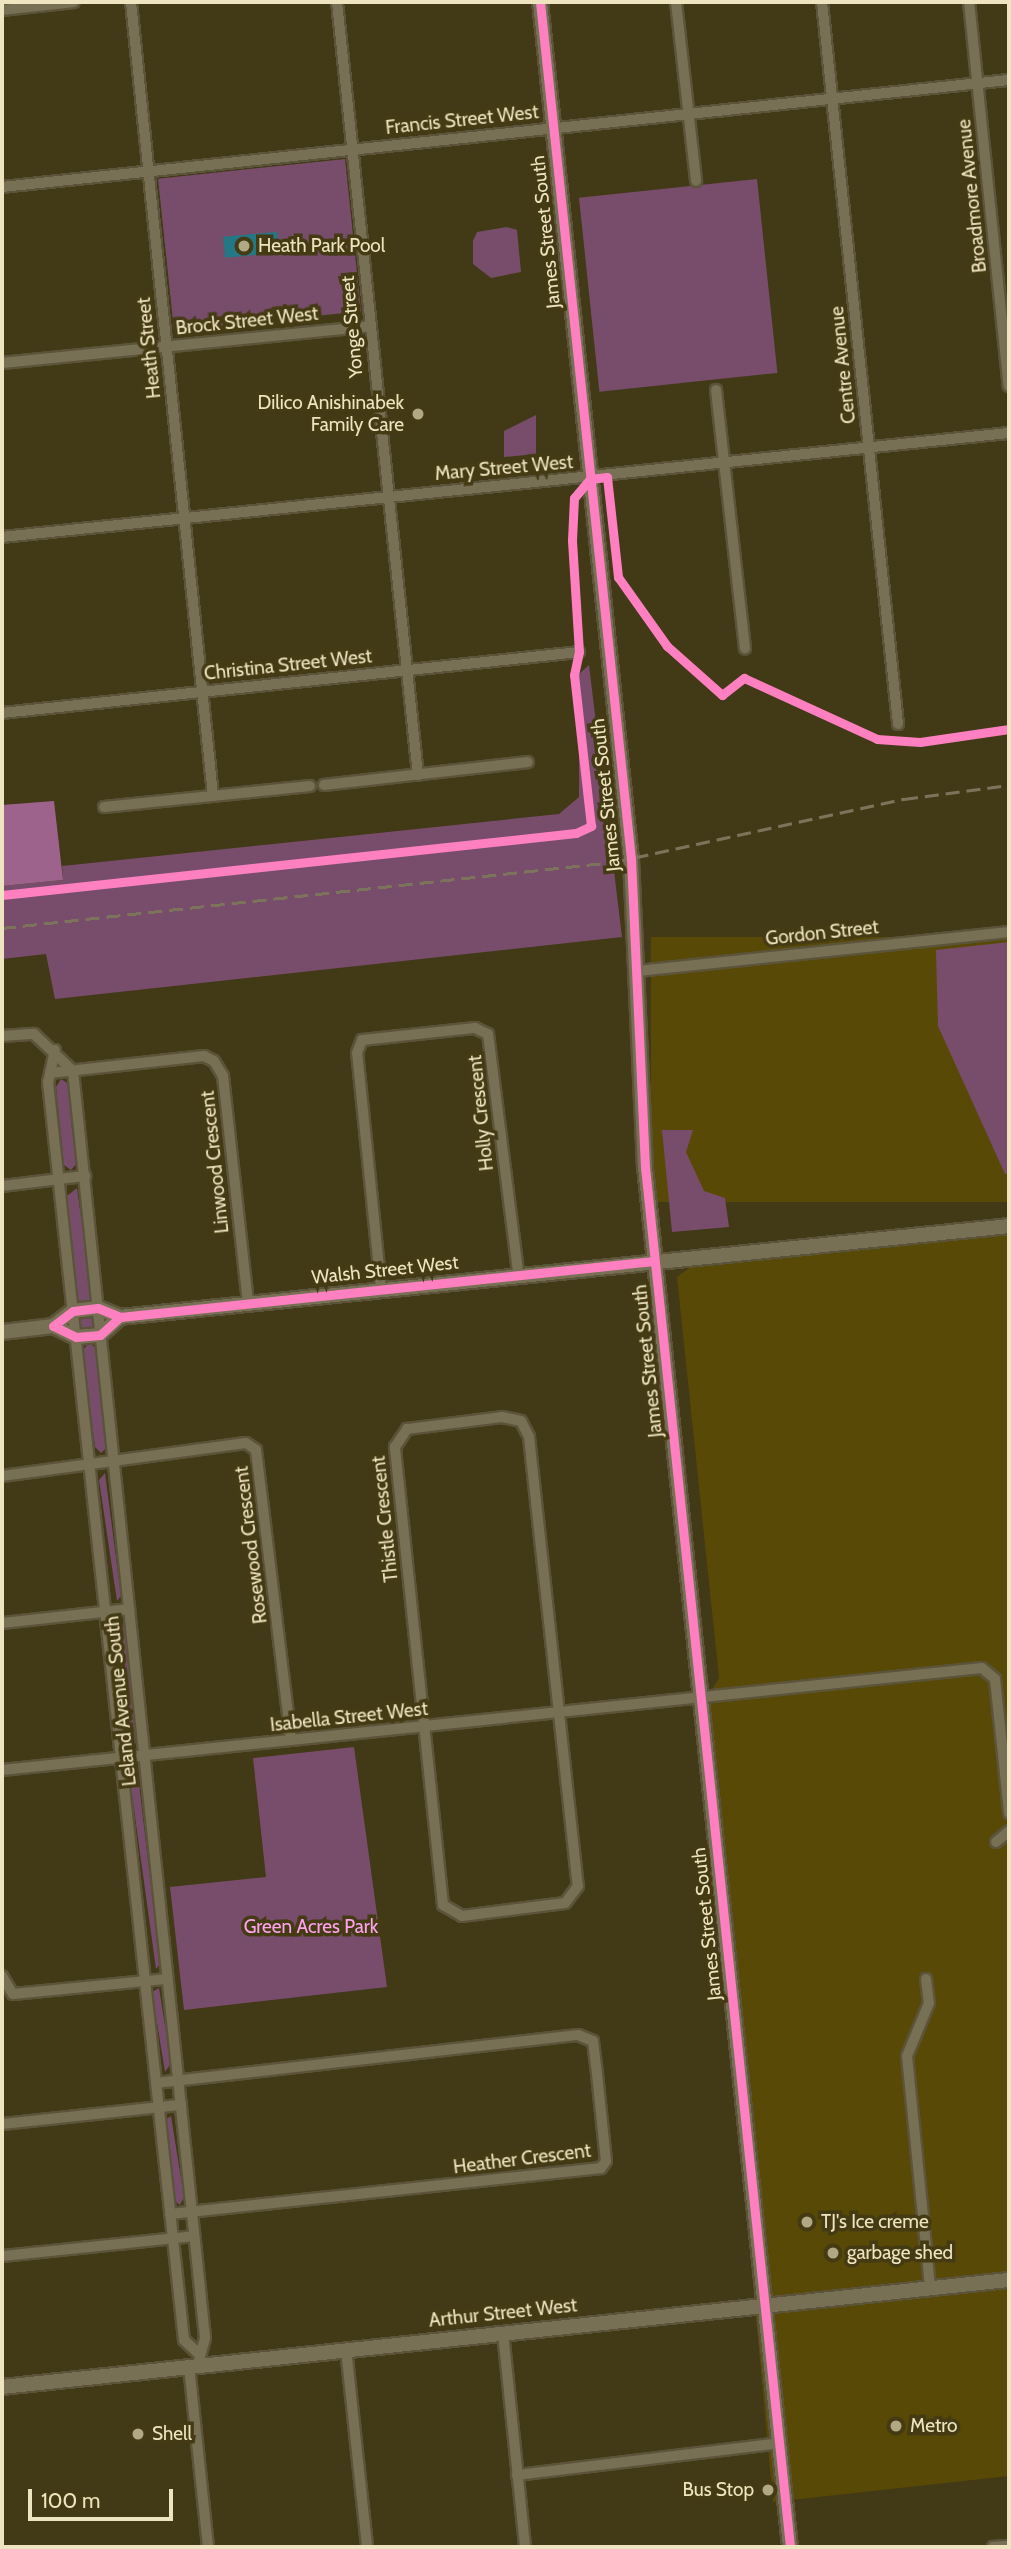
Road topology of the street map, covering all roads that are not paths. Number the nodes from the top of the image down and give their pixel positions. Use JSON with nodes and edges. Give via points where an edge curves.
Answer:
{"nodes":[{"id":1,"x":74,"y":2,"type":"edge"},
{"id":2,"x":131,"y":2,"type":"edge"},
{"id":3,"x":337,"y":2,"type":"edge"},
{"id":4,"x":540,"y":2,"type":"edge"},
{"id":5,"x":676,"y":2,"type":"edge"},
{"id":6,"x":822,"y":2,"type":"edge"},
{"id":7,"x":969,"y":2,"type":"edge"},
{"id":8,"x":2,"y":10,"type":"edge"},
{"id":9,"x":1009,"y":80,"type":"edge"},
{"id":10,"x":977,"y":83,"type":"junction"},
{"id":11,"x":833,"y":99,"type":"junction"},
{"id":12,"x":688,"y":114,"type":"junction"},
{"id":13,"x":553,"y":128,"type":"junction"},
{"id":14,"x":352,"y":148,"type":"junction"},
{"id":15,"x":148,"y":171,"type":"junction"},
{"id":16,"x":696,"y":181,"type":"dead end"},
{"id":17,"x":2,"y":187,"type":"edge"},
{"id":18,"x":370,"y":326,"type":"junction"},
{"id":19,"x":166,"y":346,"type":"junction"},
{"id":20,"x":2,"y":363,"type":"edge"},
{"id":21,"x":1009,"y":386,"type":"edge"},
{"id":22,"x":716,"y":390,"type":"dead end"},
{"id":23,"x":1009,"y":433,"type":"edge"},
{"id":24,"x":870,"y":448,"type":"junction"},
{"id":25,"x":724,"y":464,"type":"junction"},
{"id":26,"x":590,"y":478,"type":"junction"},
{"id":27,"x":389,"y":496,"type":"junction"},
{"id":28,"x":186,"y":518,"type":"junction"},
{"id":29,"x":2,"y":537,"type":"edge"},
{"id":30,"x":745,"y":648,"type":"dead end"},
{"id":31,"x":579,"y":652,"type":"dead end"},
{"id":32,"x":407,"y":670,"type":"junction"},
{"id":33,"x":202,"y":691,"type":"junction"},
{"id":34,"x":2,"y":713,"type":"edge"},
{"id":35,"x":898,"y":724,"type":"dead end"},
{"id":36,"x":528,"y":762,"type":"dead end"},
{"id":37,"x":418,"y":775,"type":"junction"},
{"id":38,"x":324,"y":785,"type":"dead end"},
{"id":39,"x":310,"y":786,"type":"dead end"},
{"id":40,"x":213,"y":796,"type":"junction"},
{"id":41,"x":104,"y":807,"type":"dead end"},
{"id":42,"x":1009,"y":932,"type":"edge"},
{"id":43,"x":638,"y":971,"type":"junction"},
{"id":44,"x":2,"y":1036,"type":"edge"},
{"id":45,"x":55,"y":1050,"type":"junction"},
{"id":46,"x":73,"y":1071,"type":"junction"},
{"id":47,"x":50,"y":1073,"type":"junction"},
{"id":48,"x":85,"y":1176,"type":"junction"},
{"id":49,"x":59,"y":1179,"type":"junction"},
{"id":50,"x":2,"y":1186,"type":"edge"},
{"id":51,"x":1009,"y":1226,"type":"edge"},
{"id":52,"x":654,"y":1262,"type":"junction"},
{"id":53,"x":518,"y":1273,"type":"junction"},
{"id":54,"x":381,"y":1288,"type":"junction"},
{"id":55,"x":248,"y":1303,"type":"junction"},
{"id":56,"x":98,"y":1308,"type":"junction"},
{"id":57,"x":73,"y":1311,"type":"junction"},
{"id":58,"x":120,"y":1317,"type":"junction"},
{"id":59,"x":53,"y":1326,"type":"junction"},
{"id":60,"x":2,"y":1332,"type":"edge"},
{"id":61,"x":100,"y":1335,"type":"junction"},
{"id":62,"x":76,"y":1337,"type":"junction"},
{"id":63,"x":113,"y":1458,"type":"junction"},
{"id":64,"x":91,"y":1465,"type":"junction"},
{"id":65,"x":2,"y":1476,"type":"edge"},
{"id":66,"x":129,"y":1609,"type":"junction"},
{"id":67,"x":107,"y":1612,"type":"junction"},
{"id":68,"x":2,"y":1623,"type":"edge"},
{"id":69,"x":700,"y":1698,"type":"junction"},
{"id":70,"x":560,"y":1713,"type":"junction"},
{"id":71,"x":425,"y":1727,"type":"junction"},
{"id":72,"x":291,"y":1740,"type":"junction"},
{"id":73,"x":145,"y":1755,"type":"junction"},
{"id":74,"x":123,"y":1758,"type":"junction"},
{"id":75,"x":2,"y":1770,"type":"edge"},
{"id":76,"x":1009,"y":1813,"type":"edge"},
{"id":77,"x":1009,"y":1831,"type":"edge"},
{"id":78,"x":996,"y":1842,"type":"dead end"},
{"id":79,"x":2,"y":1976,"type":"edge"},
{"id":80,"x":167,"y":1979,"type":"junction"},
{"id":81,"x":926,"y":1979,"type":"dead end"},
{"id":82,"x":145,"y":1981,"type":"junction"},
{"id":83,"x":178,"y":2080,"type":"junction"},
{"id":84,"x":156,"y":2083,"type":"junction"},
{"id":85,"x":181,"y":2105,"type":"junction"},
{"id":86,"x":159,"y":2107,"type":"junction"},
{"id":87,"x":2,"y":2124,"type":"edge"},
{"id":88,"x":191,"y":2212,"type":"junction"},
{"id":89,"x":170,"y":2214,"type":"junction"},
{"id":90,"x":194,"y":2236,"type":"junction"},
{"id":91,"x":173,"y":2238,"type":"junction"},
{"id":92,"x":2,"y":2256,"type":"edge"},
{"id":93,"x":1009,"y":2280,"type":"edge"},
{"id":94,"x":930,"y":2288,"type":"junction"},
{"id":95,"x":767,"y":2305,"type":"junction"},
{"id":96,"x":503,"y":2333,"type":"junction"},
{"id":97,"x":346,"y":2349,"type":"junction"},
{"id":98,"x":195,"y":2361,"type":"junction"},
{"id":99,"x":2,"y":2387,"type":"edge"},
{"id":100,"x":780,"y":2443,"type":"junction"},
{"id":101,"x":517,"y":2475,"type":"junction"},
{"id":102,"x":1009,"y":2546,"type":"edge"},
{"id":103,"x":208,"y":2547,"type":"edge"},
{"id":104,"x":368,"y":2547,"type":"edge"},
{"id":105,"x":525,"y":2547,"type":"edge"},
{"id":106,"x":790,"y":2547,"type":"edge"},
{"id":107,"x":993,"y":2547,"type":"edge"}],
"edges":[{"from":1,"to":8,"type":"street"},
{"from":2,"to":15,"type":"street","name":"Heath Street"},
{"from":3,"to":14,"type":"street","name":"Yonge Street"},
{"from":4,"to":13,"type":"street","name":"James Street South"},
{"from":5,"to":12,"type":"street"},
{"from":6,"to":11,"type":"street","name":"Centre Avenue"},
{"from":7,"to":10,"type":"street","name":"Broadmore Avenue"},
{"from":9,"to":10,"type":"street","name":"Francis Street West"},
{"from":10,"to":11,"type":"street","name":"Francis Street West"},
{"from":10,"to":21,"type":"street","name":"Broadmore Avenue"},
{"from":11,"to":12,"type":"street","name":"Francis Street West"},
{"from":11,"to":24,"type":"street","name":"Centre Avenue"},
{"from":12,"to":13,"type":"street","name":"Francis Street West"},
{"from":12,"to":16,"type":"street"},
{"from":13,"to":14,"type":"street","name":"Francis Street West"},
{"from":13,"to":26,"type":"street","name":"James Street South"},
{"from":14,"to":15,"type":"street","name":"Francis Street West"},
{"from":14,"to":18,"type":"street","name":"Yonge Street"},
{"from":15,"to":17,"type":"street","name":"Francis Street West"},
{"from":15,"to":19,"type":"street","name":"Heath Street"},
{"from":18,"to":19,"type":"street","name":"Brock Street West"},
{"from":18,"to":27,"type":"street","name":"Yonge Street"},
{"from":19,"to":20,"type":"street","name":"Brock Street West"},
{"from":19,"to":28,"type":"street","name":"Heath Street"},
{"from":22,"to":25,"type":"street"},
{"from":23,"to":24,"type":"street","name":"Mary Street West"},
{"from":24,"to":25,"type":"street","name":"Mary Street West"},
{"from":24,"to":35,"type":"street","name":"Centre Avenue"},
{"from":25,"to":26,"type":"street","name":"Mary Street West"},
{"from":25,"to":30,"type":"street"},
{"from":26,"to":27,"type":"street","name":"Mary Street West"},
{"from":26,"to":43,"type":"street","name":"James Street South"},
{"from":27,"to":28,"type":"street","name":"Mary Street West"},
{"from":27,"to":32,"type":"street","name":"Yonge Street"},
{"from":28,"to":29,"type":"street","name":"Mary Street West"},
{"from":28,"to":33,"type":"street","name":"Heath Street"},
{"from":31,"to":32,"type":"street","name":"Christina Street West"},
{"from":32,"to":33,"type":"street","name":"Christina Street West"},
{"from":32,"to":37,"type":"street","name":"Yonge Street"},
{"from":33,"to":34,"type":"street","name":"Christina Street West"},
{"from":33,"to":40,"type":"street","name":"Heath Street"},
{"from":36,"to":37,"type":"street"},
{"from":37,"to":38,"type":"street"},
{"from":39,"to":40,"type":"street"},
{"from":40,"to":41,"type":"street"},
{"from":42,"to":43,"type":"street","name":"Gordon Street"},
{"from":43,"to":52,"type":"street","name":"James Street South","via":[[642,1120]]},
{"from":44,"to":45,"type":"street","via":[[34,1034]]},
{"from":45,"to":46,"type":"street"},
{"from":45,"to":47,"type":"street","name":"Leland Avenue South"},
{"from":46,"to":47,"type":"street","name":"Linwood Crescent"},
{"from":46,"to":48,"type":"street","name":"Leland Avenue South"},
{"from":46,"to":55,"type":"street","name":"Linwood Crescent","via":[[204,1056],[219,1066]]},
{"from":47,"to":49,"type":"street","name":"Leland Avenue South"},
{"from":48,"to":49,"type":"street"},
{"from":48,"to":56,"type":"street","name":"Leland Avenue South"},
{"from":49,"to":50,"type":"street"},
{"from":49,"to":57,"type":"street","name":"Leland Avenue South"},
{"from":51,"to":52,"type":"street","name":"Walsh Street West"},
{"from":52,"to":53,"type":"street","name":"Walsh Street West"},
{"from":52,"to":69,"type":"street","name":"James Street South"},
{"from":53,"to":54,"type":"street","name":"Walsh Street West"},
{"from":53,"to":54,"type":"street","name":"Holly Crescent","via":[[488,1034],[475,1028],[362,1040],[357,1053]]},
{"from":54,"to":55,"type":"street","name":"Walsh Street West"},
{"from":55,"to":58,"type":"street","name":"Walsh Street West"},
{"from":56,"to":57,"type":"street","name":"Walsh Street West"},
{"from":56,"to":58,"type":"street","name":"Walsh Street West"},
{"from":56,"to":61,"type":"street","name":"Leland Avenue South"},
{"from":57,"to":59,"type":"street"},
{"from":57,"to":62,"type":"street","name":"Leland Avenue South"},
{"from":58,"to":61,"type":"street"},
{"from":59,"to":60,"type":"street"},
{"from":59,"to":62,"type":"street"},
{"from":61,"to":62,"type":"street"},
{"from":61,"to":63,"type":"street","name":"Leland Avenue South"},
{"from":62,"to":64,"type":"street","name":"Leland Avenue South"},
{"from":63,"to":64,"type":"street","name":"Rosewood Crescent"},
{"from":63,"to":66,"type":"street","name":"Leland Avenue South"},
{"from":63,"to":72,"type":"street","name":"Rosewood Crescent","via":[[246,1443],[256,1450]]},
{"from":64,"to":65,"type":"street","name":"Rosewood Crescent"},
{"from":64,"to":67,"type":"street","name":"Leland Avenue South"},
{"from":66,"to":67,"type":"street"},
{"from":66,"to":73,"type":"street","name":"Leland Avenue South"},
{"from":67,"to":68,"type":"street"},
{"from":67,"to":74,"type":"street","name":"Leland Avenue South"},
{"from":69,"to":70,"type":"street","name":"Isabella Street West"},
{"from":69,"to":76,"type":"street","name":"Isabella Street West","via":[[990,1670]]},
{"from":69,"to":95,"type":"street","name":"James Street South"},
{"from":70,"to":71,"type":"street","name":"Isabella Street West"},
{"from":70,"to":71,"type":"street","via":[[576,1895],[565,1903],[462,1916],[443,1905]]},
{"from":70,"to":71,"type":"street","name":"Thistle Crescent","via":[[529,1437],[521,1421],[502,1417],[407,1429],[396,1437]]},
{"from":71,"to":72,"type":"street","name":"Isabella Street West"},
{"from":72,"to":73,"type":"street","name":"Isabella Street West"},
{"from":73,"to":74,"type":"street","name":"Isabella Street West"},
{"from":73,"to":80,"type":"street","name":"Leland Avenue South"},
{"from":74,"to":75,"type":"street","name":"Isabella Street West"},
{"from":74,"to":82,"type":"street","name":"Leland Avenue South"},
{"from":77,"to":78,"type":"street"},
{"from":79,"to":82,"type":"street","via":[[5,1990],[13,1994]]},
{"from":80,"to":82,"type":"street"},
{"from":80,"to":83,"type":"street","name":"Leland Avenue South"},
{"from":81,"to":94,"type":"street","via":[[929,2003],[907,2056]]},
{"from":82,"to":84,"type":"street","name":"Leland Avenue South"},
{"from":83,"to":84,"type":"street","name":"Heather Crescent"},
{"from":83,"to":85,"type":"street","name":"Leland Avenue South"},
{"from":83,"to":88,"type":"street","name":"Heather Crescent","via":[[585,2035],[594,2047],[606,2157],[604,2166],[595,2169]]},
{"from":84,"to":86,"type":"street","name":"Leland Avenue South"},
{"from":85,"to":86,"type":"street"},
{"from":85,"to":88,"type":"street","name":"Leland Avenue South"},
{"from":86,"to":87,"type":"street"},
{"from":86,"to":89,"type":"street","name":"Leland Avenue South"},
{"from":88,"to":89,"type":"street","name":"Heather Crescent"},
{"from":88,"to":90,"type":"street","name":"Leland Avenue South"},
{"from":89,"to":91,"type":"street","name":"Leland Avenue South"},
{"from":90,"to":91,"type":"street"},
{"from":90,"to":98,"type":"street","name":"Leland Avenue South","via":[[205,2337]]},
{"from":91,"to":92,"type":"street"},
{"from":91,"to":98,"type":"street","name":"Leland Avenue South","via":[[184,2340]]},
{"from":93,"to":94,"type":"street","name":"Arthur Street West"},
{"from":94,"to":95,"type":"street","name":"Arthur Street West"},
{"from":95,"to":96,"type":"street","name":"Arthur Street West"},
{"from":95,"to":100,"type":"street","name":"James Street South"},
{"from":96,"to":97,"type":"street","name":"Arthur Street West"},
{"from":96,"to":101,"type":"street"},
{"from":97,"to":98,"type":"street","name":"Arthur Street West"},
{"from":97,"to":104,"type":"street"},
{"from":98,"to":99,"type":"street","name":"Arthur Street West"},
{"from":98,"to":103,"type":"street","name":"Leland Avenue South"},
{"from":100,"to":101,"type":"street"},
{"from":100,"to":106,"type":"street","name":"James Street South"},
{"from":101,"to":105,"type":"street"},
{"from":102,"to":107,"type":"street"}]}
